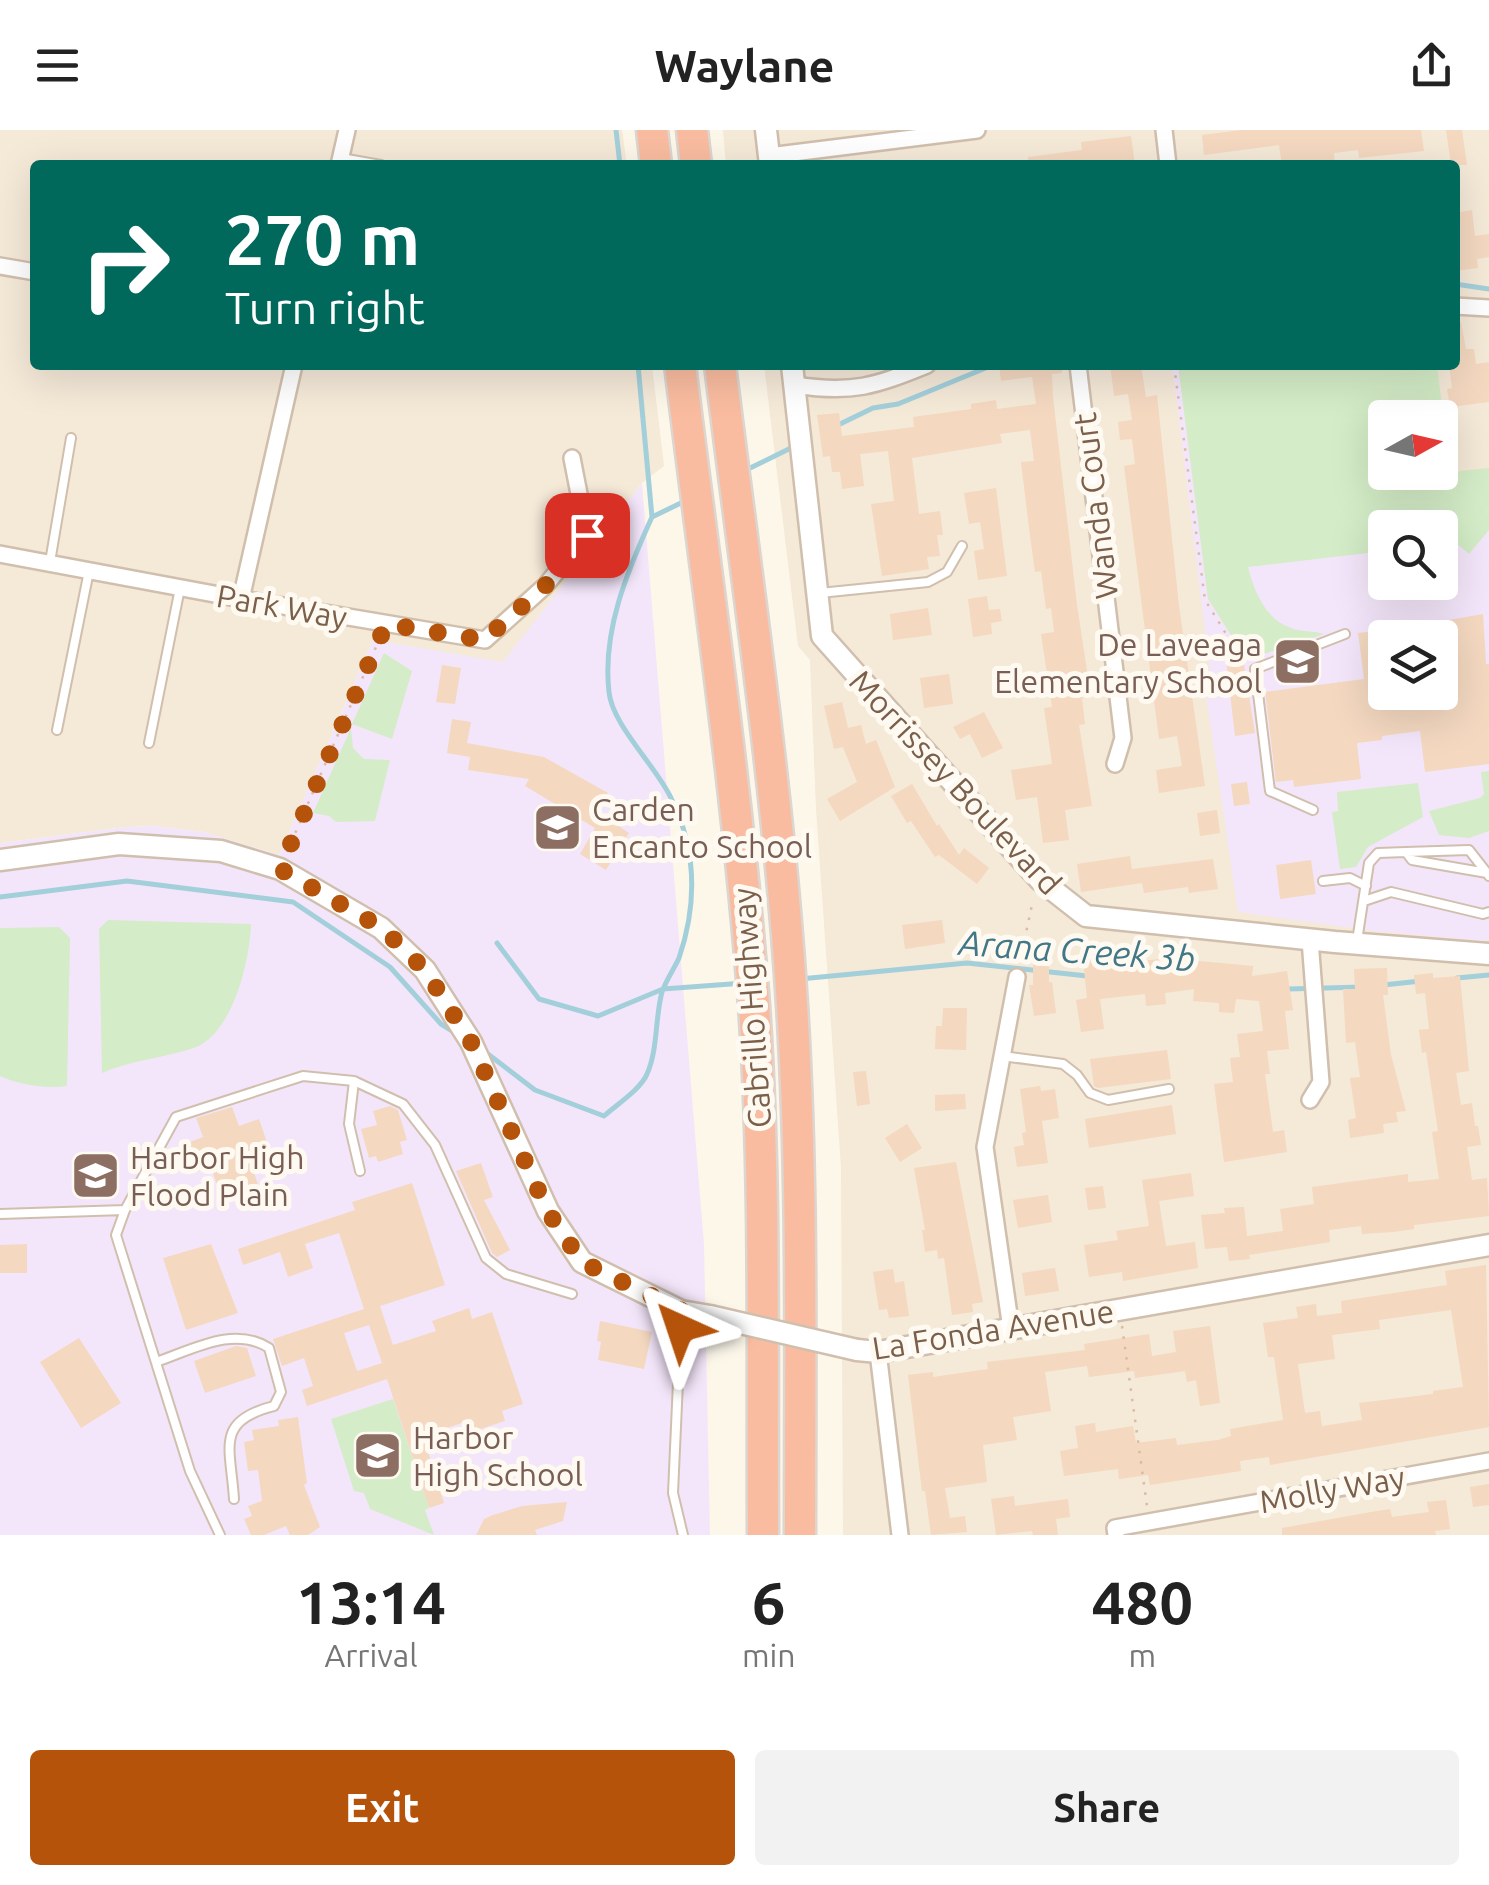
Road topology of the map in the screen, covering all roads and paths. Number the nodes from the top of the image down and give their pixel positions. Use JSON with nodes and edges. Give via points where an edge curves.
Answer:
{"nodes":[{"id":1,"x":347,"y":130,"type":"edge"},
{"id":2,"x":652,"y":130,"type":"edge"},
{"id":3,"x":694,"y":130,"type":"edge"},
{"id":4,"x":766,"y":130,"type":"edge"},
{"id":5,"x":977,"y":130,"type":"edge"},
{"id":6,"x":1164,"y":130,"type":"edge"},
{"id":7,"x":340,"y":160,"type":"edge"},
{"id":8,"x":655,"y":160,"type":"edge"},
{"id":9,"x":697,"y":160,"type":"edge"},
{"id":10,"x":769,"y":160,"type":"edge"},
{"id":11,"x":1167,"y":160,"type":"edge"},
{"id":12,"x":0,"y":266,"type":"edge"},
{"id":13,"x":30,"y":271,"type":"edge"},
{"id":14,"x":1460,"y":306,"type":"edge"},
{"id":15,"x":1489,"y":308,"type":"edge"},
{"id":16,"x":293,"y":370,"type":"edge"},
{"id":17,"x":681,"y":370,"type":"edge"},
{"id":18,"x":721,"y":370,"type":"edge"},
{"id":19,"x":914,"y":370,"type":"edge"},
{"id":20,"x":1079,"y":370,"type":"edge"},
{"id":21,"x":1175,"y":370,"type":"edge"},
{"id":22,"x":794,"y":375,"type":"edge"},
{"id":23,"x":71,"y":438,"type":"dead end"},
{"id":24,"x":572,"y":458,"type":"dead end"},
{"id":25,"x":962,"y":546,"type":"dead end"},
{"id":26,"x":0,"y":554,"type":"edge"},
{"id":27,"x":50,"y":564,"type":"junction"},
{"id":28,"x":89,"y":571,"type":"junction"},
{"id":29,"x":180,"y":588,"type":"junction"},
{"id":30,"x":817,"y":593,"type":"junction"},
{"id":31,"x":240,"y":599,"type":"junction"},
{"id":32,"x":386,"y":624,"type":"junction"},
{"id":33,"x":1345,"y":634,"type":"dead end"},
{"id":34,"x":1269,"y":664,"type":"junction"},
{"id":35,"x":57,"y":730,"type":"dead end"},
{"id":36,"x":149,"y":743,"type":"dead end"},
{"id":37,"x":1115,"y":764,"type":"dead end"},
{"id":38,"x":1313,"y":810,"type":"dead end"},
{"id":39,"x":1406,"y":852,"type":"junction"},
{"id":40,"x":0,"y":860,"type":"edge"},
{"id":41,"x":280,"y":869,"type":"junction"},
{"id":42,"x":1487,"y":872,"type":"edge"},
{"id":43,"x":1040,"y":880,"type":"junction"},
{"id":44,"x":1322,"y":881,"type":"dead end"},
{"id":45,"x":1366,"y":886,"type":"junction"},
{"id":46,"x":1364,"y":901,"type":"junction"},
{"id":47,"x":1489,"y":912,"type":"edge"},
{"id":48,"x":1310,"y":940,"type":"junction"},
{"id":49,"x":1356,"y":944,"type":"junction"},
{"id":50,"x":1488,"y":957,"type":"edge"},
{"id":51,"x":1017,"y":977,"type":"joint"},
{"id":52,"x":1002,"y":1056,"type":"junction"},
{"id":53,"x":354,"y":1081,"type":"junction"},
{"id":54,"x":1169,"y":1089,"type":"dead end"},
{"id":55,"x":1310,"y":1100,"type":"dead end"},
{"id":56,"x":360,"y":1170,"type":"dead end"},
{"id":57,"x":125,"y":1210,"type":"junction"},
{"id":58,"x":0,"y":1214,"type":"edge"},
{"id":59,"x":1489,"y":1245,"type":"edge"},
{"id":60,"x":572,"y":1294,"type":"dead end"},
{"id":61,"x":1120,"y":1310,"type":"junction"},
{"id":62,"x":682,"y":1311,"type":"junction"},
{"id":63,"x":1011,"y":1329,"type":"junction"},
{"id":64,"x":868,"y":1351,"type":"junction"},
{"id":65,"x":156,"y":1362,"type":"junction"},
{"id":66,"x":1489,"y":1461,"type":"edge"},
{"id":67,"x":234,"y":1498,"type":"dead end"},
{"id":68,"x":1150,"y":1522,"type":"junction"},
{"id":69,"x":1116,"y":1531,"type":"edge"},
{"id":70,"x":220,"y":1535,"type":"edge"},
{"id":71,"x":683,"y":1535,"type":"edge"},
{"id":72,"x":763,"y":1535,"type":"edge"},
{"id":73,"x":800,"y":1535,"type":"edge"},
{"id":74,"x":900,"y":1535,"type":"edge"}],
"edges":[{"from":1,"to":7,"type":"street"},
{"from":2,"to":8,"type":"highway"},
{"from":3,"to":9,"type":"highway"},
{"from":4,"to":10,"type":"street"},
{"from":5,"to":10,"type":"street"},
{"from":6,"to":11,"type":"street"},
{"from":12,"to":13,"type":"street"},
{"from":14,"to":15,"type":"street"},
{"from":16,"to":31,"type":"street"},
{"from":17,"to":72,"type":"highway","name":"Cabrillo Highway","via":[[754,1007]]},
{"from":18,"to":73,"type":"highway","name":"Cabrillo Highway","via":[[792,1003],[800,1191]]},
{"from":19,"to":22,"type":"street","via":[[874,386],[833,391]]},
{"from":20,"to":37,"type":"street","name":"Wanda Court","via":[[1124,738]]},
{"from":21,"to":34,"type":"path","via":[[1206,600],[1233,646]]},
{"from":22,"to":30,"type":"street","name":"Morrissey Boulevard"},
{"from":23,"to":27,"type":"lane"},
{"from":24,"to":32,"type":"street","name":"Park Way","via":[[587,535],[545,586],[484,640]]},
{"from":25,"to":30,"type":"lane","via":[[947,572],[928,582]]},
{"from":26,"to":27,"type":"street","name":"Park Way"},
{"from":27,"to":28,"type":"street","name":"Park Way"},
{"from":28,"to":29,"type":"street","name":"Park Way"},
{"from":28,"to":35,"type":"lane"},
{"from":29,"to":31,"type":"street","name":"Park Way"},
{"from":29,"to":36,"type":"lane"},
{"from":30,"to":43,"type":"street","name":"Morrissey Boulevard","via":[[822,636]]},
{"from":31,"to":32,"type":"street","name":"Park Way"},
{"from":32,"to":41,"type":"path"},
{"from":33,"to":34,"type":"lane"},
{"from":34,"to":38,"type":"lane","via":[[1256,669],[1270,791]]},
{"from":39,"to":42,"type":"lane","via":[[1412,860]]},
{"from":39,"to":42,"type":"lane","via":[[1469,850]]},
{"from":39,"to":45,"type":"lane","via":[[1378,853],[1369,863]]},
{"from":40,"to":41,"type":"street","name":"La Fonda Avenue","via":[[120,844],[221,851]]},
{"from":41,"to":62,"type":"street","name":"La Fonda Avenue","via":[[382,928],[425,970],[471,1042],[548,1212],[582,1262]]},
{"from":43,"to":48,"type":"street","name":"Morrissey Boulevard","via":[[1086,916]]},
{"from":43,"to":51,"type":"path"},
{"from":44,"to":45,"type":"lane","via":[[1350,878]]},
{"from":45,"to":46,"type":"lane"},
{"from":46,"to":47,"type":"lane","via":[[1391,892]]},
{"from":46,"to":49,"type":"lane"},
{"from":48,"to":49,"type":"street","name":"Morrissey Boulevard"},
{"from":48,"to":55,"type":"street","via":[[1321,1082]]},
{"from":49,"to":50,"type":"street","name":"Morrissey Boulevard"},
{"from":51,"to":52,"type":"street"},
{"from":52,"to":54,"type":"lane","via":[[1062,1064],[1090,1093],[1108,1100]]},
{"from":52,"to":63,"type":"street","via":[[985,1147]]},
{"from":53,"to":56,"type":"lane","via":[[349,1124]]},
{"from":53,"to":57,"type":"lane","via":[[303,1076],[176,1118]]},
{"from":53,"to":60,"type":"lane","via":[[403,1104],[435,1145],[486,1258],[506,1274]]},
{"from":57,"to":58,"type":"lane"},
{"from":57,"to":65,"type":"lane","via":[[116,1235]]},
{"from":59,"to":61,"type":"street","name":"La Fonda Avenue"},
{"from":61,"to":63,"type":"street","name":"La Fonda Avenue"},
{"from":61,"to":68,"type":"path"},
{"from":62,"to":64,"type":"street","name":"La Fonda Avenue","bridge":true},
{"from":62,"to":71,"type":"lane","via":[[673,1493]]},
{"from":63,"to":64,"type":"street","name":"La Fonda Avenue"},
{"from":64,"to":74,"type":"street"},
{"from":65,"to":67,"type":"lane","via":[[234,1336],[269,1348],[281,1392],[274,1406],[239,1419],[230,1432]]},
{"from":65,"to":70,"type":"lane","via":[[190,1471]]},
{"from":66,"to":68,"type":"street","name":"Molly Way"},
{"from":68,"to":69,"type":"street","name":"Molly Way"}]}
